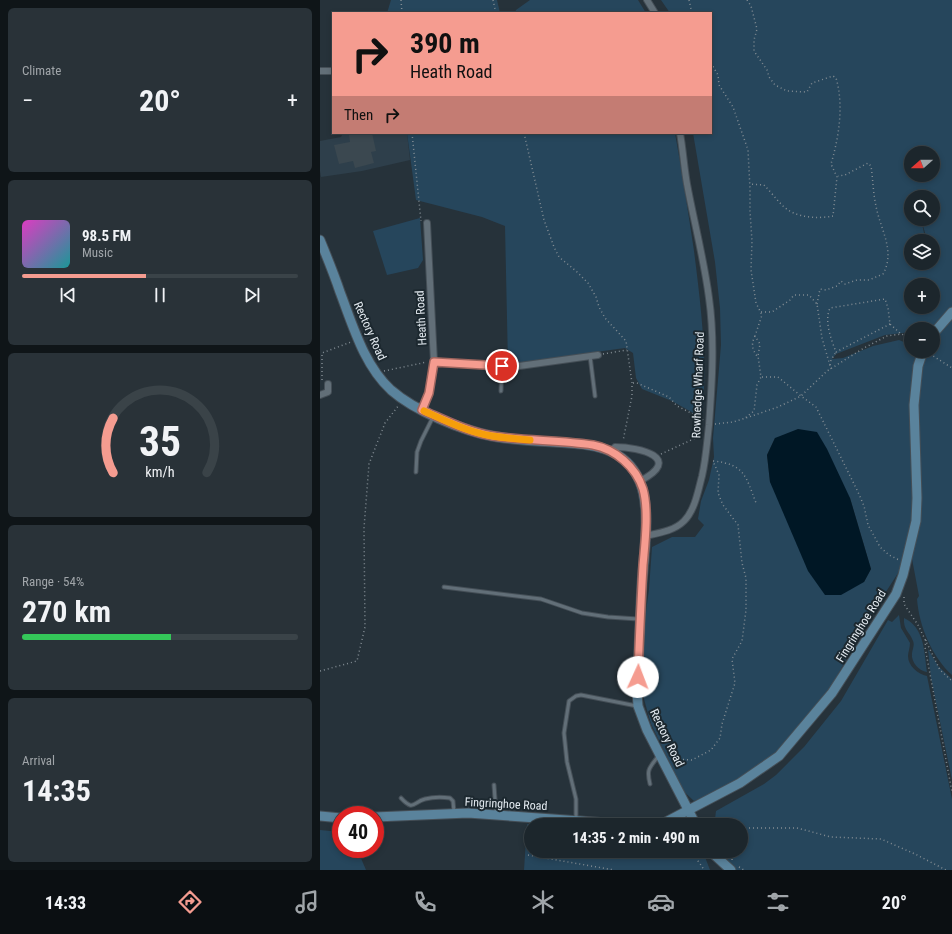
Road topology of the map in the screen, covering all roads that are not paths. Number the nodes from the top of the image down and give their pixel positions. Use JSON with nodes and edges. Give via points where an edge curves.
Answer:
{"nodes":[{"id":1,"x":647,"y":0,"type":"edge"},
{"id":2,"x":654,"y":12,"type":"edge"},
{"id":3,"x":320,"y":71,"type":"edge"},
{"id":4,"x":332,"y":71,"type":"edge"},
{"id":5,"x":680,"y":134,"type":"edge"},
{"id":6,"x":427,"y":223,"type":"road end"},
{"id":7,"x":320,"y":240,"type":"edge"},
{"id":8,"x":952,"y":312,"type":"edge"},
{"id":9,"x":940,"y":326,"type":"edge"},
{"id":10,"x":598,"y":355,"type":"road end"},
{"id":11,"x":590,"y":356,"type":"junction"},
{"id":12,"x":921,"y":358,"type":"edge"},
{"id":13,"x":434,"y":362,"type":"junction"},
{"id":14,"x":502,"y":366,"type":"junction"},
{"id":15,"x":328,"y":384,"type":"road end"},
{"id":16,"x":501,"y":391,"type":"dead end"},
{"id":17,"x":328,"y":392,"type":"junction"},
{"id":18,"x":320,"y":395,"type":"edge"},
{"id":19,"x":333,"y":396,"type":"dead end"},
{"id":20,"x":595,"y":396,"type":"dead end"},
{"id":21,"x":422,"y":410,"type":"junction"},
{"id":22,"x":434,"y":415,"type":"junction"},
{"id":23,"x":611,"y":451,"type":"junction"},
{"id":24,"x":416,"y":472,"type":"dead end"},
{"id":25,"x":640,"y":481,"type":"junction"},
{"id":26,"x":645,"y":536,"type":"junction"},
{"id":27,"x":444,"y":587,"type":"dead end"},
{"id":28,"x":640,"y":618,"type":"junction"},
{"id":29,"x":638,"y":706,"type":"junction"},
{"id":30,"x":660,"y":754,"type":"junction"},
{"id":31,"x":650,"y":784,"type":"dead end"},
{"id":32,"x":494,"y":785,"type":"dead end"},
{"id":33,"x":401,"y":798,"type":"dead end"},
{"id":34,"x":689,"y":811,"type":"junction"},
{"id":35,"x":455,"y":814,"type":"junction"},
{"id":36,"x":496,"y":815,"type":"junction"},
{"id":37,"x":320,"y":816,"type":"edge"},
{"id":38,"x":332,"y":817,"type":"edge"},
{"id":39,"x":384,"y":817,"type":"edge"},
{"id":40,"x":536,"y":818,"type":"edge"},
{"id":41,"x":576,"y":818,"type":"edge"},
{"id":42,"x":674,"y":818,"type":"edge"},
{"id":43,"x":693,"y":818,"type":"edge"},
{"id":44,"x":720,"y":858,"type":"edge"},
{"id":45,"x":731,"y":866,"type":"edge"}],
"edges":[{"from":1,"to":2,"type":"street"},
{"from":3,"to":4,"type":"street"},
{"from":5,"to":26,"type":"street","name":"Rowhedge Wharf Road","via":[[709,299],[712,355],[706,460],[697,496],[685,520],[675,528]]},
{"from":6,"to":13,"type":"street","name":"Heath Road"},
{"from":7,"to":21,"type":"street","name":"Rectory Road","via":[[369,363],[391,389]]},
{"from":8,"to":9,"type":"street"},
{"from":10,"to":11,"type":"street"},
{"from":11,"to":14,"type":"street","via":[[512,367]]},
{"from":11,"to":20,"type":"lane"},
{"from":12,"to":34,"type":"street","name":"Fingringhoe Road","via":[[914,405],[916,521],[896,594],[832,694],[779,756],[740,783]]},
{"from":13,"to":14,"type":"street"},
{"from":13,"to":21,"type":"street","name":"Heath Road","via":[[429,393]]},
{"from":14,"to":16,"type":"lane"},
{"from":15,"to":17,"type":"street"},
{"from":17,"to":18,"type":"street"},
{"from":17,"to":19,"type":"street"},
{"from":21,"to":22,"type":"street","name":"Rectory Road"},
{"from":22,"to":23,"type":"street","name":"Rectory Road","via":[[463,428],[492,436],[594,445]]},
{"from":22,"to":24,"type":"lane","via":[[419,446]]},
{"from":23,"to":25,"type":"street","name":"Rectory Road","via":[[623,459]]},
{"from":23,"to":25,"type":"street","via":[[615,447],[622,447],[642,450],[656,456],[658,466],[655,472]]},
{"from":25,"to":26,"type":"street","name":"Rectory Road","via":[[646,505]]},
{"from":26,"to":28,"type":"street","name":"Rectory Road"},
{"from":27,"to":28,"type":"lane","via":[[540,599],[582,613]]},
{"from":28,"to":29,"type":"street","name":"Rectory Road"},
{"from":29,"to":30,"type":"street","name":"Rectory Road"},
{"from":29,"to":41,"type":"lane","via":[[581,695],[569,701],[564,733],[567,762],[576,799]]},
{"from":30,"to":31,"type":"lane","via":[[650,768]]},
{"from":30,"to":34,"type":"street","name":"Rectory Road"},
{"from":32,"to":36,"type":"lane"},
{"from":33,"to":35,"type":"lane","via":[[406,804],[412,805],[424,799],[450,798]]},
{"from":34,"to":42,"type":"street","name":"Fingringhoe Road"},
{"from":34,"to":43,"type":"street","name":"Rectory Road"},
{"from":35,"to":36,"type":"street","name":"Fingringhoe Road"},
{"from":35,"to":39,"type":"street","name":"Fingringhoe Road"},
{"from":36,"to":40,"type":"street","name":"Fingringhoe Road"},
{"from":37,"to":38,"type":"street"},
{"from":44,"to":45,"type":"street"}]}
